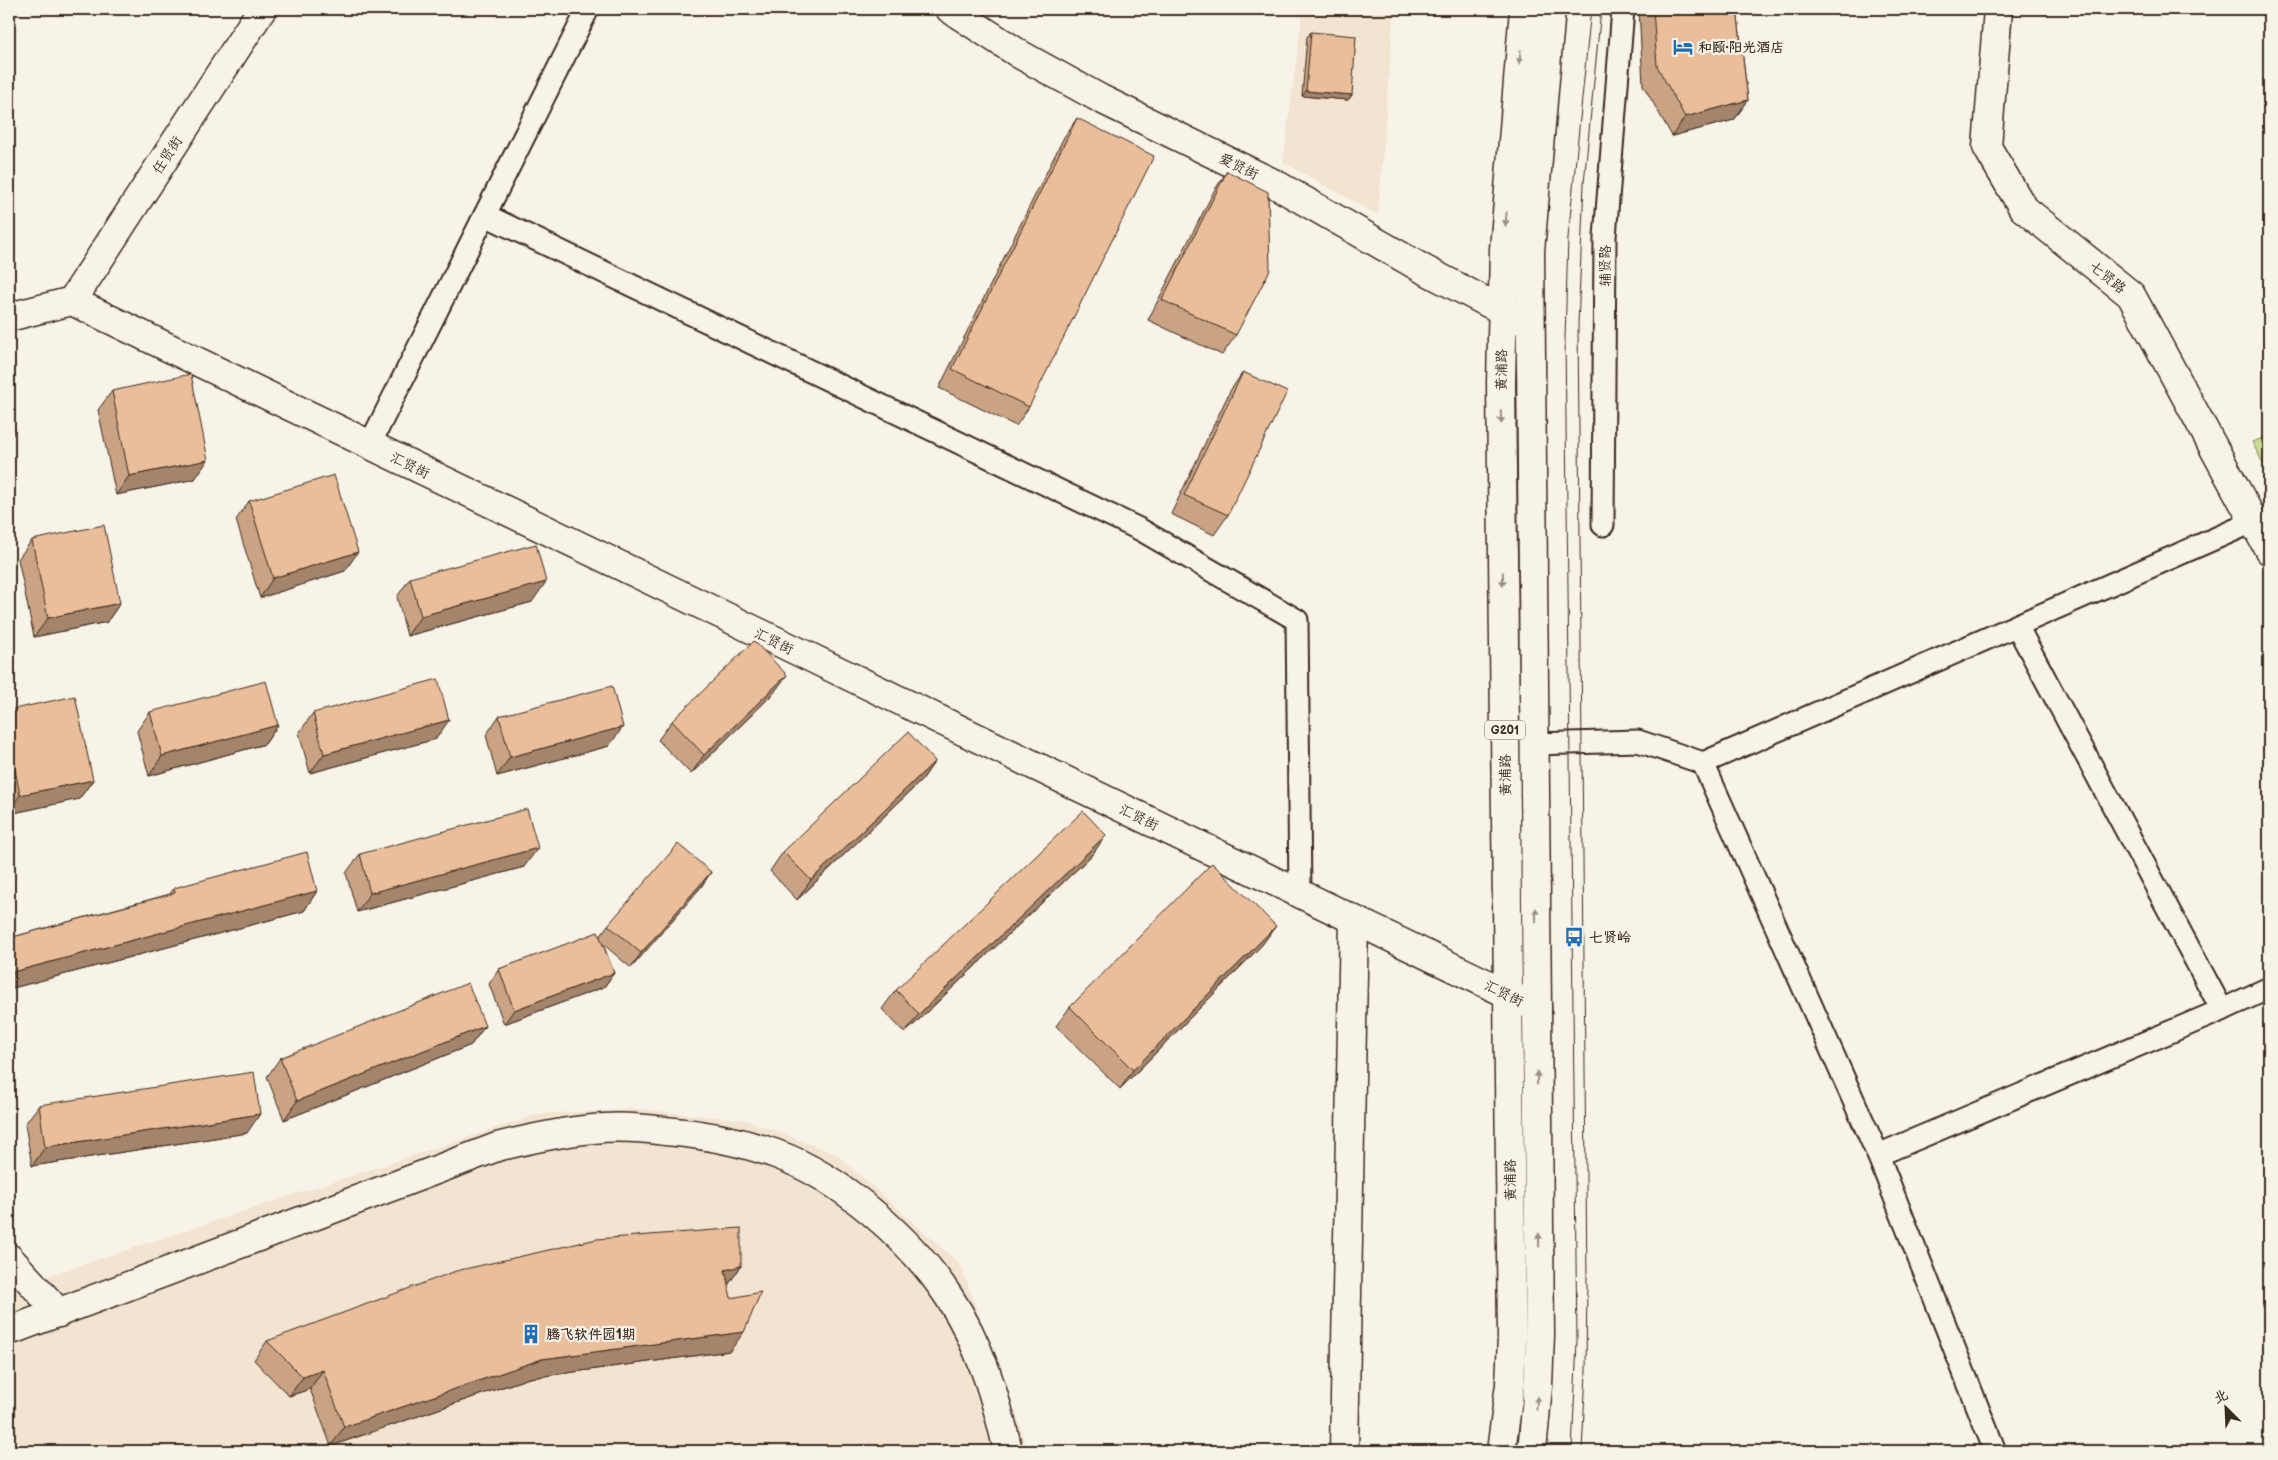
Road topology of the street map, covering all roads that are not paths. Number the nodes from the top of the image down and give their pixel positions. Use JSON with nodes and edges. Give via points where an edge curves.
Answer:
{"nodes":[{"id":1,"x":262,"y":9,"type":"edge"},
{"id":2,"x":588,"y":9,"type":"edge"},
{"id":3,"x":950,"y":9,"type":"edge"},
{"id":4,"x":1524,"y":9,"type":"edge"},
{"id":5,"x":1551,"y":9,"type":"edge"},
{"id":6,"x":1623,"y":9,"type":"edge"},
{"id":7,"x":1998,"y":9,"type":"edge"},
{"id":8,"x":485,"y":215,"type":"junction"},
{"id":9,"x":72,"y":301,"type":"junction"},
{"id":10,"x":1502,"y":310,"type":"junction"},
{"id":11,"x":9,"y":317,"type":"edge"},
{"id":12,"x":1530,"y":324,"type":"junction"},
{"id":13,"x":369,"y":446,"type":"junction"},
{"id":14,"x":2255,"y":521,"type":"junction"},
{"id":15,"x":1603,"y":525,"type":"dead end"},
{"id":16,"x":2269,"y":550,"type":"edge"},
{"id":17,"x":2017,"y":626,"type":"junction"},
{"id":18,"x":1534,"y":744,"type":"junction"},
{"id":19,"x":1703,"y":763,"type":"junction"},
{"id":20,"x":1300,"y":894,"type":"junction"},
{"id":21,"x":1354,"y":920,"type":"junction"},
{"id":22,"x":2269,"y":988,"type":"edge"},
{"id":23,"x":1508,"y":995,"type":"junction"},
{"id":24,"x":1536,"y":1008,"type":"junction"},
{"id":25,"x":2222,"y":1010,"type":"junction"},
{"id":26,"x":1878,"y":1155,"type":"junction"},
{"id":27,"x":9,"y":1258,"type":"edge"},
{"id":28,"x":59,"y":1313,"type":"junction"},
{"id":29,"x":9,"y":1332,"type":"edge"},
{"id":30,"x":1008,"y":1451,"type":"edge"},
{"id":31,"x":1344,"y":1451,"type":"edge"},
{"id":32,"x":1501,"y":1451,"type":"edge"},
{"id":33,"x":1532,"y":1451,"type":"edge"},
{"id":34,"x":1995,"y":1451,"type":"edge"}],
"edges":[{"from":1,"to":9,"type":"main road","name":"任贤街"},
{"from":2,"to":8,"type":"street"},
{"from":3,"to":10,"type":"main road","name":"爱贤街","via":[[1021,55],[1101,100],[1275,184]]},
{"from":4,"to":10,"type":"main road","name":"黄浦路","number":"G201","one_way":true},
{"from":5,"to":12,"type":"main road","name":"黄浦路","number":"G201","via":[[1530,251]]},
{"from":6,"to":15,"type":"street","name":"辅贤路","via":[[1606,237]]},
{"from":7,"to":14,"type":"main road","name":"七贤路","via":[[1987,148],[2023,208],[2131,295]]},
{"from":8,"to":13,"type":"street"},
{"from":8,"to":20,"type":"street","via":[[1141,530],[1297,620]]},
{"from":9,"to":11,"type":"main road"},
{"from":9,"to":13,"type":"main road","name":"汇贤街"},
{"from":10,"to":12,"type":"main road","name":"爱贤街"},
{"from":10,"to":23,"type":"main road","name":"黄浦路","number":"G201","one_way":true},
{"from":12,"to":18,"type":"main road","name":"黄浦路","number":"G201"},
{"from":13,"to":20,"type":"main road","name":"汇贤街"},
{"from":14,"to":16,"type":"main road","name":"七贤路"},
{"from":14,"to":17,"type":"street"},
{"from":17,"to":19,"type":"street"},
{"from":17,"to":25,"type":"street"},
{"from":18,"to":19,"type":"street","via":[[1638,741]]},
{"from":24,"to":18,"type":"main road","name":"黄浦路","number":"G201","one_way":true},
{"from":19,"to":26,"type":"street"},
{"from":20,"to":21,"type":"main road","name":"汇贤街"},
{"from":21,"to":23,"type":"main road","name":"汇贤街"},
{"from":21,"to":31,"type":"main road"},
{"from":22,"to":25,"type":"street"},
{"from":23,"to":24,"type":"main road","name":"汇贤街"},
{"from":23,"to":32,"type":"main road","name":"黄浦路","number":"G201","via":[[1512,1336],[1510,1384]]},
{"from":33,"to":24,"type":"main road","name":"黄浦路","number":"G201","one_way":true,"via":[[1540,1334]]},
{"from":25,"to":26,"type":"street"},
{"from":26,"to":34,"type":"street"},
{"from":27,"to":28,"type":"main road"},
{"from":28,"to":29,"type":"main road"},
{"from":28,"to":30,"type":"main road","via":[[497,1147],[595,1128],[692,1133],[738,1142],[778,1155],[813,1172],[873,1213],[898,1237],[949,1297],[968,1331],[985,1368]]}]}
